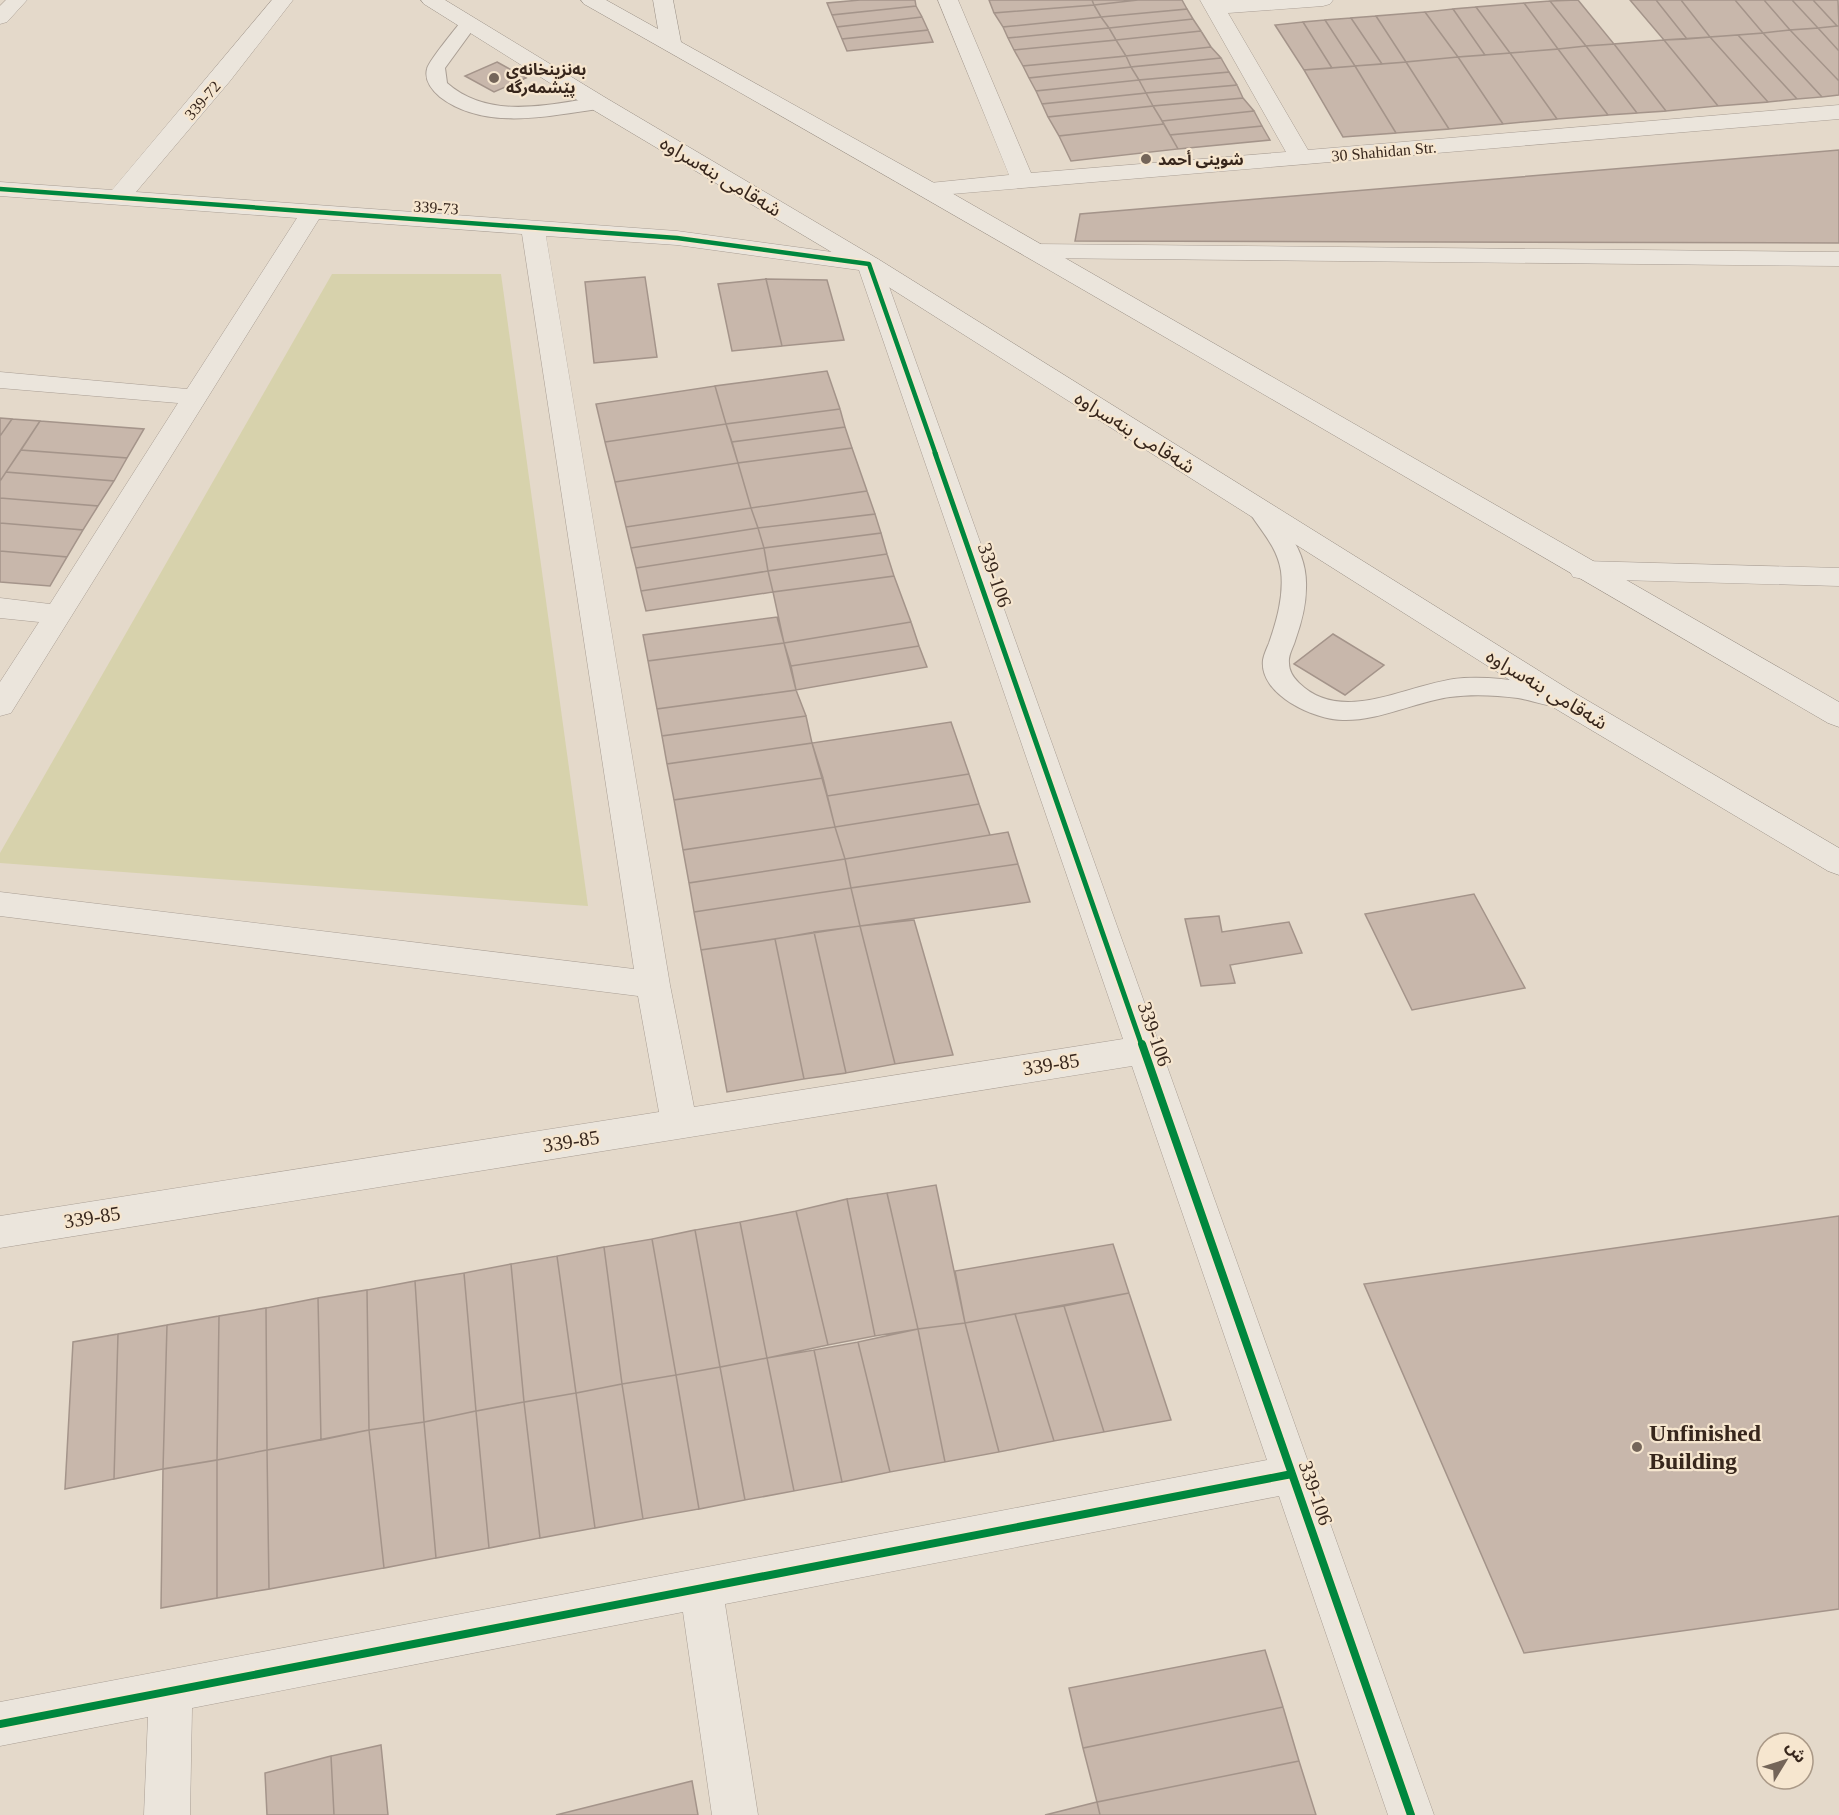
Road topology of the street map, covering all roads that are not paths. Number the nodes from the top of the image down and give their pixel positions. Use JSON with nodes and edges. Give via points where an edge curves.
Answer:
{"nodes":[{"id":1,"x":17,"y":0,"type":"edge"},
{"id":2,"x":283,"y":0,"type":"edge"},
{"id":3,"x":431,"y":0,"type":"edge"},
{"id":4,"x":591,"y":0,"type":"edge"},
{"id":5,"x":663,"y":0,"type":"edge"},
{"id":6,"x":948,"y":0,"type":"edge"},
{"id":7,"x":1323,"y":0,"type":"edge"},
{"id":8,"x":1213,"y":4,"type":"edge"},
{"id":9,"x":0,"y":18,"type":"edge"},
{"id":10,"x":468,"y":24,"type":"junction"},
{"id":11,"x":671,"y":46,"type":"junction"},
{"id":12,"x":598,"y":103,"type":"junction"},
{"id":13,"x":1839,"y":112,"type":"edge"},
{"id":14,"x":1301,"y":158,"type":"junction"},
{"id":15,"x":1023,"y":181,"type":"junction"},
{"id":16,"x":0,"y":189,"type":"edge"},
{"id":17,"x":928,"y":189,"type":"junction"},
{"id":18,"x":118,"y":198,"type":"junction"},
{"id":19,"x":312,"y":212,"type":"junction"},
{"id":20,"x":533,"y":228,"type":"junction"},
{"id":21,"x":1033,"y":251,"type":"junction"},
{"id":22,"x":1839,"y":259,"type":"edge"},
{"id":23,"x":869,"y":264,"type":"junction"},
{"id":24,"x":0,"y":380,"type":"edge"},
{"id":25,"x":195,"y":397,"type":"junction"},
{"id":26,"x":1261,"y":512,"type":"junction"},
{"id":27,"x":1583,"y":570,"type":"junction"},
{"id":28,"x":1839,"y":577,"type":"edge"},
{"id":29,"x":0,"y":608,"type":"edge"},
{"id":30,"x":58,"y":614,"type":"junction"},
{"id":31,"x":1562,"y":699,"type":"junction"},
{"id":32,"x":0,"y":706,"type":"edge"},
{"id":33,"x":1839,"y":716,"type":"edge"},
{"id":34,"x":1839,"y":862,"type":"edge"},
{"id":35,"x":0,"y":904,"type":"edge"},
{"id":36,"x":653,"y":985,"type":"junction"},
{"id":37,"x":1143,"y":1050,"type":"junction"},
{"id":38,"x":679,"y":1124,"type":"junction"},
{"id":39,"x":0,"y":1232,"type":"edge"},
{"id":40,"x":1292,"y":1474,"type":"junction"},
{"id":41,"x":701,"y":1588,"type":"junction"},
{"id":42,"x":171,"y":1691,"type":"junction"},
{"id":43,"x":0,"y":1724,"type":"edge"},
{"id":44,"x":167,"y":1815,"type":"edge"},
{"id":45,"x":735,"y":1815,"type":"edge"},
{"id":46,"x":1411,"y":1815,"type":"edge"}],
"edges":[{"from":1,"to":9,"type":"street"},
{"from":2,"to":18,"type":"street","name":"339-72"},
{"from":3,"to":10,"type":"street","name":"شەقامی بنەسراوە"},
{"from":4,"to":11,"type":"street"},
{"from":5,"to":11,"type":"street"},
{"from":6,"to":15,"type":"street"},
{"from":7,"to":8,"type":"street"},
{"from":8,"to":14,"type":"street"},
{"from":10,"to":12,"type":"street","name":"شەقامی بنەسراوە"},
{"from":10,"to":12,"type":"lane","via":[[436,68],[437,84],[451,98],[475,108],[507,113]]},
{"from":11,"to":17,"type":"street"},
{"from":12,"to":23,"type":"street","name":"شەقامی بنەسراوە"},
{"from":13,"to":14,"type":"street","name":"30 Shahidan Str."},
{"from":14,"to":15,"type":"street","name":"30 Shahidan Str."},
{"from":15,"to":17,"type":"street","name":"30 Shahidan Str."},
{"from":16,"to":18,"type":"street","name":"339-73"},
{"from":17,"to":21,"type":"street"},
{"from":18,"to":19,"type":"street","name":"339-73"},
{"from":19,"to":20,"type":"street","name":"339-73"},
{"from":19,"to":25,"type":"street"},
{"from":20,"to":23,"type":"street","name":"339-73","via":[[677,238]]},
{"from":20,"to":36,"type":"street"},
{"from":21,"to":22,"type":"street"},
{"from":21,"to":27,"type":"street"},
{"from":23,"to":26,"type":"street","name":"شەقامی بنەسراوە"},
{"from":23,"to":37,"type":"street","name":"339-106"},
{"from":24,"to":25,"type":"street"},
{"from":25,"to":30,"type":"street"},
{"from":26,"to":31,"type":"street","name":"شەقامی بنەسراوە"},
{"from":26,"to":31,"type":"lane","via":[[1287,549],[1293,569],[1292,610],[1276,663],[1281,680],[1296,696],[1318,707],[1343,712],[1368,710],[1421,693],[1475,686],[1533,691]]},
{"from":27,"to":28,"type":"street"},
{"from":27,"to":33,"type":"street"},
{"from":29,"to":30,"type":"street"},
{"from":30,"to":32,"type":"street"},
{"from":31,"to":34,"type":"street","name":"شەقامی بنەسراوە"},
{"from":35,"to":36,"type":"street"},
{"from":36,"to":38,"type":"street"},
{"from":37,"to":38,"type":"street","name":"339-85"},
{"from":37,"to":40,"type":"street","name":"339-106"},
{"from":38,"to":39,"type":"street","name":"339-85"},
{"from":40,"to":41,"type":"street"},
{"from":40,"to":46,"type":"street","name":"339-106"},
{"from":41,"to":42,"type":"street"},
{"from":41,"to":45,"type":"street"},
{"from":42,"to":43,"type":"street"},
{"from":42,"to":44,"type":"street"}]}
